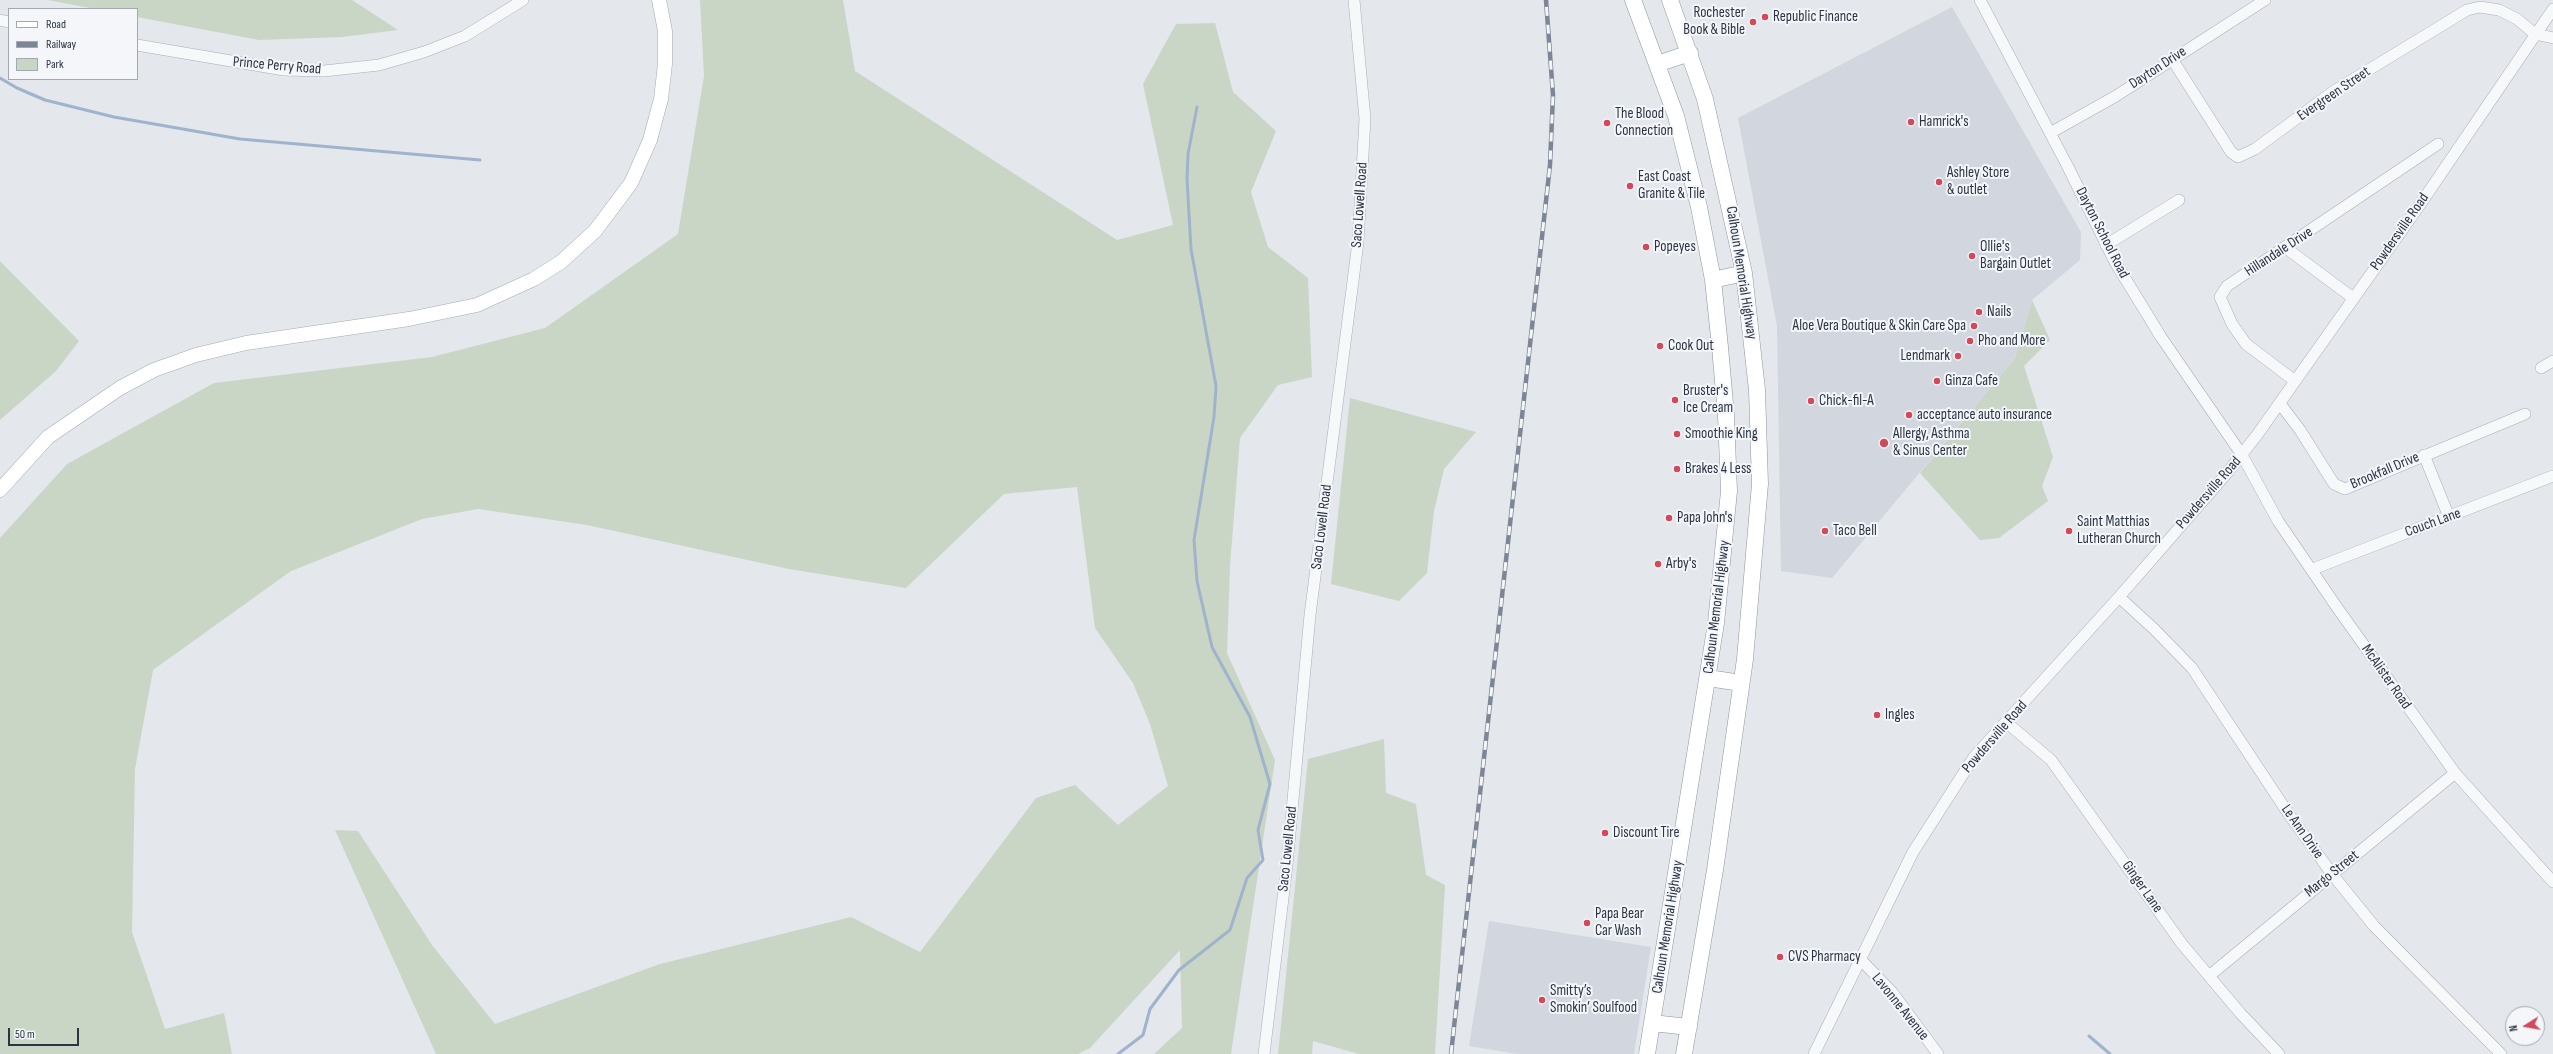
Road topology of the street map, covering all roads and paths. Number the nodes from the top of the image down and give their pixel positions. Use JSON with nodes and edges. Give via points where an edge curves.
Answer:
{"nodes":[{"id":1,"x":523,"y":0,"type":"edge"},
{"id":2,"x":659,"y":0,"type":"edge"},
{"id":3,"x":1354,"y":0,"type":"edge"},
{"id":4,"x":1633,"y":0,"type":"edge"},
{"id":5,"x":1670,"y":0,"type":"edge"},
{"id":6,"x":1980,"y":0,"type":"edge"},
{"id":7,"x":2265,"y":0,"type":"edge"},
{"id":8,"x":2553,"y":9,"type":"edge"},
{"id":9,"x":2535,"y":34,"type":"junction"},
{"id":10,"x":2553,"y":38,"type":"edge"},
{"id":11,"x":138,"y":46,"type":"edge"},
{"id":12,"x":1690,"y":53,"type":"junction"},
{"id":13,"x":2172,"y":59,"type":"junction"},
{"id":14,"x":1657,"y":64,"type":"junction"},
{"id":15,"x":2050,"y":134,"type":"junction"},
{"id":16,"x":2438,"y":144,"type":"dead end"},
{"id":17,"x":2179,"y":200,"type":"dead end"},
{"id":18,"x":2106,"y":245,"type":"junction"},
{"id":19,"x":2286,"y":248,"type":"junction"},
{"id":20,"x":1744,"y":273,"type":"junction"},
{"id":21,"x":1713,"y":280,"type":"junction"},
{"id":22,"x":2352,"y":298,"type":"junction"},
{"id":23,"x":2553,"y":361,"type":"edge"},
{"id":24,"x":2541,"y":368,"type":"dead end"},
{"id":25,"x":2295,"y":381,"type":"junction"},
{"id":26,"x":2280,"y":405,"type":"junction"},
{"id":27,"x":2525,"y":414,"type":"dead end"},
{"id":28,"x":2242,"y":455,"type":"junction"},
{"id":29,"x":2424,"y":455,"type":"junction"},
{"id":30,"x":2553,"y":476,"type":"edge"},
{"id":31,"x":0,"y":490,"type":"edge"},
{"id":32,"x":2449,"y":518,"type":"junction"},
{"id":33,"x":2313,"y":569,"type":"junction"},
{"id":34,"x":2119,"y":598,"type":"junction"},
{"id":35,"x":1708,"y":678,"type":"junction"},
{"id":36,"x":1741,"y":683,"type":"junction"},
{"id":37,"x":2006,"y":722,"type":"junction"},
{"id":38,"x":2455,"y":773,"type":"junction"},
{"id":39,"x":2332,"y":874,"type":"junction"},
{"id":40,"x":2553,"y":882,"type":"edge"},
{"id":41,"x":1861,"y":960,"type":"junction"},
{"id":42,"x":2209,"y":976,"type":"junction"},
{"id":43,"x":1652,"y":1023,"type":"junction"},
{"id":44,"x":1689,"y":1027,"type":"junction"},
{"id":45,"x":1264,"y":1054,"type":"edge"},
{"id":46,"x":1647,"y":1054,"type":"edge"},
{"id":47,"x":1684,"y":1054,"type":"edge"},
{"id":48,"x":1814,"y":1054,"type":"edge"},
{"id":49,"x":1938,"y":1054,"type":"edge"},
{"id":50,"x":2278,"y":1054,"type":"edge"},
{"id":51,"x":2501,"y":1054,"type":"edge"}],
"edges":[{"from":1,"to":11,"type":"street","name":"Prince Perry Road","via":[[465,36],[424,52],[379,65],[324,71],[284,70]]},
{"from":2,"to":31,"type":"main road","via":[[665,31],[665,64],[661,99],[650,140],[631,183],[595,231],[561,262],[534,279],[477,305],[415,318],[246,343],[196,355],[154,370],[120,388],[48,437]]},
{"from":3,"to":45,"type":"street","name":"Saco Lowell Road","via":[[1365,119],[1358,235],[1310,616],[1287,865]]},
{"from":4,"to":14,"type":"highway","name":"Calhoun Memorial Highway"},
{"from":5,"to":12,"type":"highway","name":"Calhoun Memorial Highway"},
{"from":6,"to":15,"type":"street","name":"Dayton School Road"},
{"from":7,"to":13,"type":"street","name":"Dayton Drive"},
{"from":8,"to":9,"type":"street","name":"Powdersville Road"},
{"from":9,"to":10,"type":"street"},
{"from":9,"to":13,"type":"street","name":"Evergreen Street","via":[[2517,19],[2499,10],[2480,7],[2468,10],[2334,91],[2255,149],[2238,157],[2231,152]]},
{"from":9,"to":22,"type":"street","name":"Powdersville Road","via":[[2419,206]]},
{"from":12,"to":14,"type":"highway"},
{"from":12,"to":20,"type":"highway","name":"Calhoun Memorial Highway","via":[[1705,99]]},
{"from":13,"to":15,"type":"street","name":"Dayton Drive","via":[[2084,116]]},
{"from":14,"to":21,"type":"highway","name":"Calhoun Memorial Highway","via":[[1676,116],[1699,207]]},
{"from":15,"to":18,"type":"street","name":"Dayton School Road"},
{"from":16,"to":19,"type":"street","name":"Hillandale Drive"},
{"from":17,"to":18,"type":"street"},
{"from":18,"to":28,"type":"street","name":"Dayton School Road","via":[[2146,314]]},
{"from":19,"to":22,"type":"street"},
{"from":19,"to":25,"type":"street","name":"Hillandale Drive","via":[[2227,286],[2220,297],[2232,324],[2246,344]]},
{"from":20,"to":21,"type":"highway"},
{"from":20,"to":36,"type":"highway","name":"Calhoun Memorial Highway","via":[[1757,390],[1760,484],[1750,610]]},
{"from":21,"to":35,"type":"highway","name":"Calhoun Memorial Highway","via":[[1726,415],[1729,491]]},
{"from":22,"to":25,"type":"street","name":"Powdersville Road"},
{"from":23,"to":24,"type":"street"},
{"from":25,"to":26,"type":"street","name":"Powdersville Road"},
{"from":26,"to":28,"type":"street","name":"Powdersville Road"},
{"from":26,"to":29,"type":"street","name":"Brookfall Drive","via":[[2300,430],[2334,484],[2344,488]]},
{"from":27,"to":29,"type":"street","name":"Brookfall Drive"},
{"from":28,"to":33,"type":"street","name":"McAlister Road","via":[[2278,521]]},
{"from":28,"to":34,"type":"street","name":"Powdersville Road"},
{"from":29,"to":32,"type":"street"},
{"from":30,"to":32,"type":"street","name":"Couch Lane"},
{"from":32,"to":33,"type":"street","name":"Couch Lane"},
{"from":33,"to":38,"type":"street","name":"McAlister Road","via":[[2340,612]]},
{"from":34,"to":37,"type":"street","name":"Powdersville Road"},
{"from":34,"to":39,"type":"street","name":"Le Ann Drive","via":[[2192,668],[2288,814]]},
{"from":35,"to":36,"type":"highway"},
{"from":35,"to":43,"type":"highway","name":"Calhoun Memorial Highway"},
{"from":36,"to":44,"type":"highway","name":"Calhoun Memorial Highway","via":[[1716,866]]},
{"from":37,"to":41,"type":"street","name":"Powdersville Road","via":[[1974,758],[1933,819],[1910,859]]},
{"from":37,"to":42,"type":"street","name":"Ginger Lane","via":[[2051,760],[2068,781],[2156,908]]},
{"from":38,"to":39,"type":"street","name":"Margo Street"},
{"from":38,"to":40,"type":"street","name":"McAlister Road"},
{"from":39,"to":42,"type":"street","name":"Margo Street"},
{"from":39,"to":51,"type":"street","name":"Le Ann Drive","via":[[2374,926]]},
{"from":41,"to":48,"type":"street","name":"Powdersville Road"},
{"from":41,"to":49,"type":"street","name":"Lavonne Avenue","via":[[1892,992]]},
{"from":42,"to":50,"type":"street","name":"Ginger Lane"},
{"from":43,"to":44,"type":"highway"},
{"from":43,"to":46,"type":"highway","name":"Calhoun Memorial Highway"},
{"from":44,"to":47,"type":"highway","name":"Calhoun Memorial Highway"}]}
